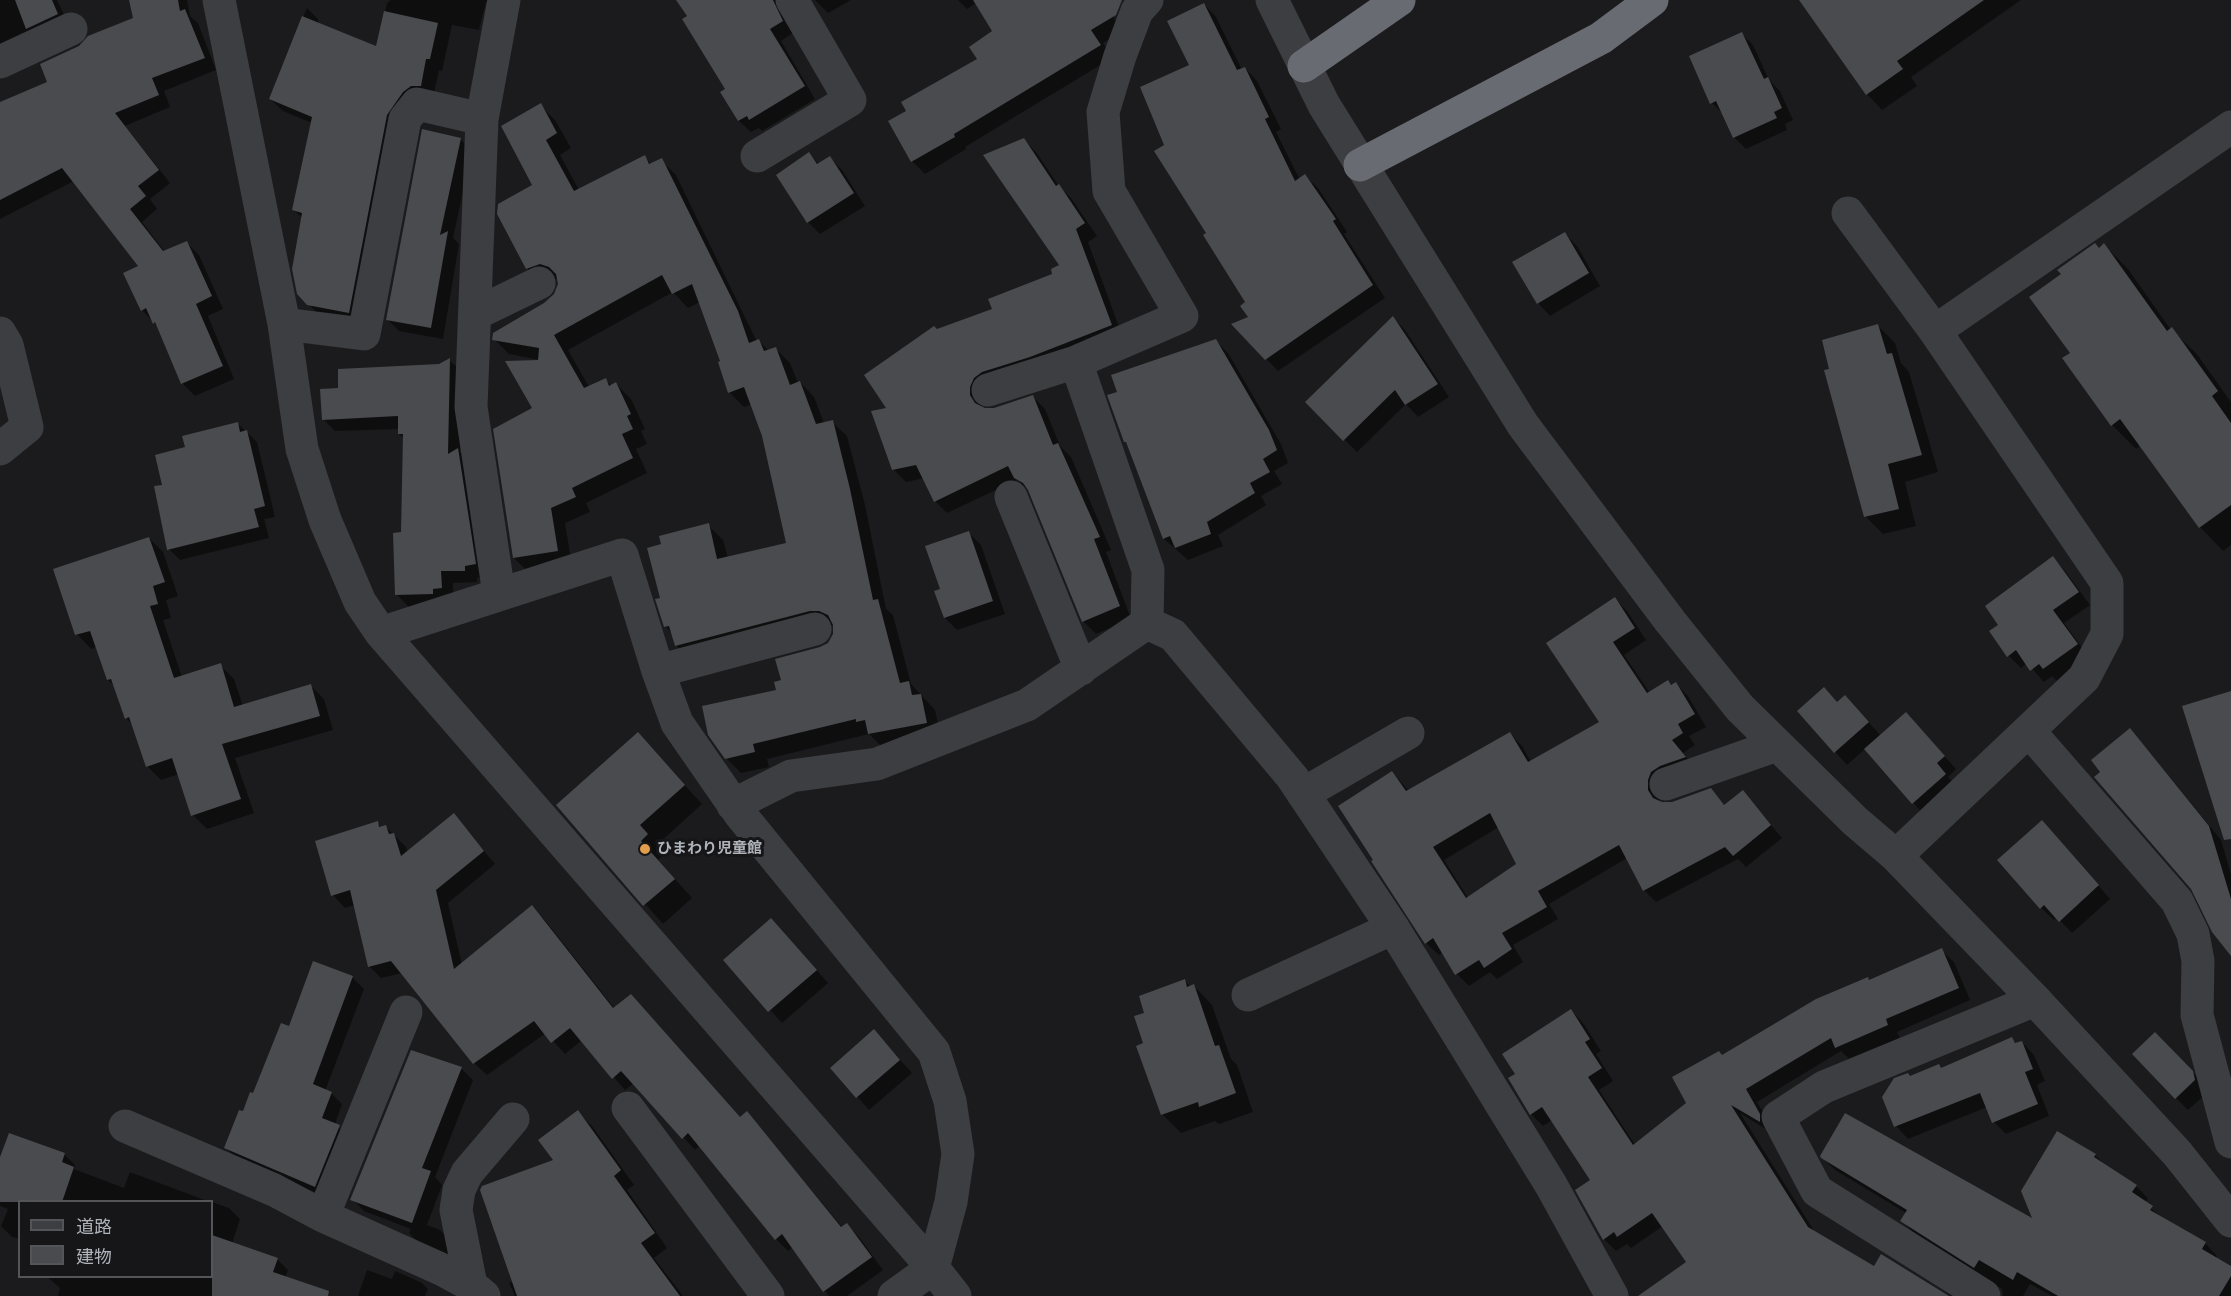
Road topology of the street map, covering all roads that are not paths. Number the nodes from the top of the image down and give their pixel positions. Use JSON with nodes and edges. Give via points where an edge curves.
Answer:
{"nodes":[{"id":1,"x":219,"y":0,"type":"edge"},
{"id":2,"x":504,"y":0,"type":"edge"},
{"id":3,"x":792,"y":0,"type":"edge"},
{"id":4,"x":1147,"y":0,"type":"edge"},
{"id":5,"x":1272,"y":0,"type":"edge"},
{"id":6,"x":1399,"y":0,"type":"edge"},
{"id":7,"x":1652,"y":0,"type":"edge"},
{"id":8,"x":71,"y":29,"type":"dead end"},
{"id":9,"x":0,"y":62,"type":"edge"},
{"id":10,"x":1304,"y":66,"type":"junction"},
{"id":11,"x":482,"y":119,"type":"junction"},
{"id":12,"x":2231,"y":127,"type":"edge"},
{"id":13,"x":757,"y":156,"type":"dead end"},
{"id":14,"x":1360,"y":165,"type":"junction"},
{"id":15,"x":1848,"y":213,"type":"dead end"},
{"id":16,"x":539,"y":283,"type":"dead end"},
{"id":17,"x":475,"y":314,"type":"junction"},
{"id":18,"x":284,"y":324,"type":"junction"},
{"id":19,"x":1935,"y":331,"type":"junction"},
{"id":20,"x":0,"y":333,"type":"edge"},
{"id":21,"x":1076,"y":362,"type":"junction"},
{"id":22,"x":988,"y":390,"type":"dead end"},
{"id":23,"x":0,"y":449,"type":"edge"},
{"id":24,"x":1011,"y":497,"type":"dead end"},
{"id":25,"x":500,"y":594,"type":"junction"},
{"id":26,"x":1147,"y":623,"type":"junction"},
{"id":27,"x":815,"y":628,"type":"dead end"},
{"id":28,"x":381,"y":633,"type":"junction"},
{"id":29,"x":1081,"y":669,"type":"junction"},
{"id":30,"x":658,"y":671,"type":"junction"},
{"id":31,"x":2029,"y":731,"type":"junction"},
{"id":32,"x":1408,"y":733,"type":"dead end"},
{"id":33,"x":1777,"y":745,"type":"junction"},
{"id":34,"x":1666,"y":784,"type":"dead end"},
{"id":35,"x":1303,"y":794,"type":"junction"},
{"id":36,"x":733,"y":805,"type":"junction"},
{"id":37,"x":1896,"y":856,"type":"junction"},
{"id":38,"x":1393,"y":928,"type":"junction"},
{"id":39,"x":1248,"y":995,"type":"dead end"},
{"id":40,"x":2035,"y":1000,"type":"junction"},
{"id":41,"x":406,"y":1012,"type":"dead end"},
{"id":42,"x":628,"y":1108,"type":"dead end"},
{"id":43,"x":513,"y":1119,"type":"dead end"},
{"id":44,"x":125,"y":1126,"type":"dead end"},
{"id":45,"x":2231,"y":1142,"type":"edge"},
{"id":46,"x":2230,"y":1212,"type":"edge"},
{"id":47,"x":323,"y":1216,"type":"junction"},
{"id":48,"x":933,"y":1268,"type":"junction"},
{"id":49,"x":477,"y":1290,"type":"edge"},
{"id":50,"x":768,"y":1296,"type":"edge"},
{"id":51,"x":894,"y":1296,"type":"edge"},
{"id":52,"x":955,"y":1296,"type":"edge"},
{"id":53,"x":1612,"y":1296,"type":"edge"},
{"id":54,"x":1983,"y":1296,"type":"edge"}],
"edges":[{"from":1,"to":18,"type":"street"},
{"from":2,"to":11,"type":"street"},
{"from":3,"to":13,"type":"street","via":[[850,100]]},
{"from":4,"to":21,"type":"street","via":[[1137,11],[1103,112],[1109,191],[1182,316]]},
{"from":5,"to":10,"type":"street"},
{"from":6,"to":10,"type":"highway"},
{"from":7,"to":14,"type":"highway","via":[[1600,38]]},
{"from":8,"to":9,"type":"street"},
{"from":10,"to":14,"type":"street"},
{"from":11,"to":17,"type":"street"},
{"from":11,"to":18,"type":"street","via":[[417,104],[405,119],[364,334]]},
{"from":12,"to":19,"type":"street"},
{"from":14,"to":33,"type":"street","via":[[1523,425],[1670,621],[1740,708]]},
{"from":15,"to":19,"type":"street"},
{"from":16,"to":17,"type":"street"},
{"from":17,"to":25,"type":"street","via":[[471,407]]},
{"from":18,"to":28,"type":"street","via":[[302,449],[325,520],[360,602]]},
{"from":19,"to":31,"type":"street","via":[[2107,584],[2107,634],[2084,678]]},
{"from":20,"to":23,"type":"street","via":[[7,345],[27,427]]},
{"from":21,"to":22,"type":"street"},
{"from":21,"to":26,"type":"street","via":[[1148,570]]},
{"from":24,"to":29,"type":"street"},
{"from":25,"to":28,"type":"street"},
{"from":25,"to":30,"type":"street","via":[[622,555]]},
{"from":26,"to":29,"type":"street"},
{"from":26,"to":35,"type":"street","via":[[1173,635]]},
{"from":27,"to":30,"type":"street"},
{"from":28,"to":48,"type":"street"},
{"from":29,"to":36,"type":"street","via":[[1027,705],[888,760],[791,776]]},
{"from":30,"to":36,"type":"street","via":[[677,723]]},
{"from":31,"to":37,"type":"street"},
{"from":31,"to":45,"type":"street","via":[[2177,901],[2193,934],[2198,961],[2197,1015]]},
{"from":32,"to":35,"type":"street"},
{"from":33,"to":34,"type":"street"},
{"from":33,"to":37,"type":"street"},
{"from":35,"to":38,"type":"street"},
{"from":36,"to":48,"type":"street","via":[[934,1052],[950,1101],[958,1154],[951,1202]]},
{"from":37,"to":40,"type":"street"},
{"from":38,"to":39,"type":"street"},
{"from":38,"to":53,"type":"street","via":[[1551,1185]]},
{"from":40,"to":46,"type":"street"},
{"from":40,"to":54,"type":"street","via":[[1824,1087],[1778,1117],[1816,1191]]},
{"from":41,"to":47,"type":"street"},
{"from":42,"to":50,"type":"street"},
{"from":43,"to":49,"type":"street","via":[[467,1173],[459,1190],[456,1210]]},
{"from":44,"to":47,"type":"street","via":[[274,1190]]},
{"from":47,"to":49,"type":"street"},
{"from":48,"to":51,"type":"street"},
{"from":48,"to":52,"type":"street"}]}
